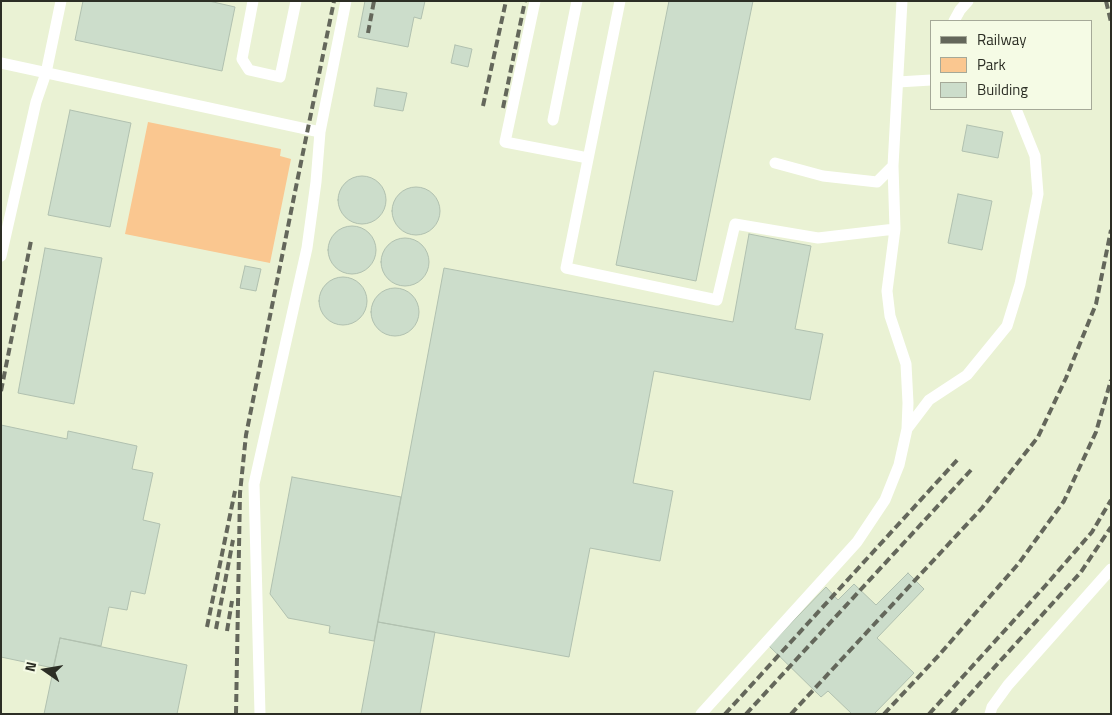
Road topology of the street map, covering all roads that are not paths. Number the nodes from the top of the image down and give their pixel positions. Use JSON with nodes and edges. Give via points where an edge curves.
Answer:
{"nodes":[{"id":1,"x":61,"y":1,"type":"edge"},
{"id":2,"x":252,"y":1,"type":"edge"},
{"id":3,"x":296,"y":1,"type":"edge"},
{"id":4,"x":346,"y":1,"type":"edge"},
{"id":5,"x":535,"y":1,"type":"edge"},
{"id":6,"x":578,"y":1,"type":"edge"},
{"id":7,"x":620,"y":1,"type":"edge"},
{"id":8,"x":902,"y":1,"type":"edge"},
{"id":9,"x":968,"y":1,"type":"edge"},
{"id":10,"x":955,"y":20,"type":"edge"},
{"id":11,"x":1,"y":64,"type":"edge"},
{"id":12,"x":46,"y":73,"type":"junction"},
{"id":13,"x":929,"y":76,"type":"edge"},
{"id":14,"x":898,"y":82,"type":"junction"},
{"id":15,"x":1016,"y":110,"type":"edge"},
{"id":16,"x":553,"y":120,"type":"dead end"},
{"id":17,"x":320,"y":132,"type":"junction"},
{"id":18,"x":588,"y":158,"type":"junction"},
{"id":19,"x":775,"y":162,"type":"dead end"},
{"id":20,"x":894,"y":166,"type":"junction"},
{"id":21,"x":895,"y":229,"type":"junction"},
{"id":22,"x":1,"y":256,"type":"edge"},
{"id":23,"x":908,"y":429,"type":"junction"},
{"id":24,"x":1111,"y":569,"type":"edge"},
{"id":25,"x":260,"y":714,"type":"edge"},
{"id":26,"x":701,"y":714,"type":"edge"},
{"id":27,"x":990,"y":714,"type":"edge"}],
"edges":[{"from":1,"to":12,"type":"lane"},
{"from":2,"to":3,"type":"lane","via":[[242,59],[250,70],[280,77]]},
{"from":4,"to":17,"type":"lane"},
{"from":5,"to":18,"type":"lane","via":[[505,142]]},
{"from":6,"to":16,"type":"lane"},
{"from":7,"to":18,"type":"lane"},
{"from":8,"to":14,"type":"lane"},
{"from":9,"to":10,"type":"lane"},
{"from":11,"to":12,"type":"lane"},
{"from":12,"to":17,"type":"lane"},
{"from":12,"to":22,"type":"lane","via":[[36,102]]},
{"from":13,"to":14,"type":"lane"},
{"from":14,"to":20,"type":"lane"},
{"from":15,"to":23,"type":"lane","via":[[1035,156],[1038,194],[1020,284],[1007,326],[967,375],[929,400]]},
{"from":17,"to":25,"type":"lane","via":[[307,248],[254,484]]},
{"from":18,"to":21,"type":"lane","via":[[566,268],[717,300],[735,224],[818,238]]},
{"from":19,"to":20,"type":"lane","via":[[823,176],[877,182]]},
{"from":20,"to":21,"type":"lane"},
{"from":21,"to":23,"type":"lane","via":[[887,291],[890,316],[906,364]]},
{"from":23,"to":26,"type":"lane","via":[[899,465],[885,500],[857,542]]},
{"from":24,"to":27,"type":"lane","via":[[1008,685]]}]}
